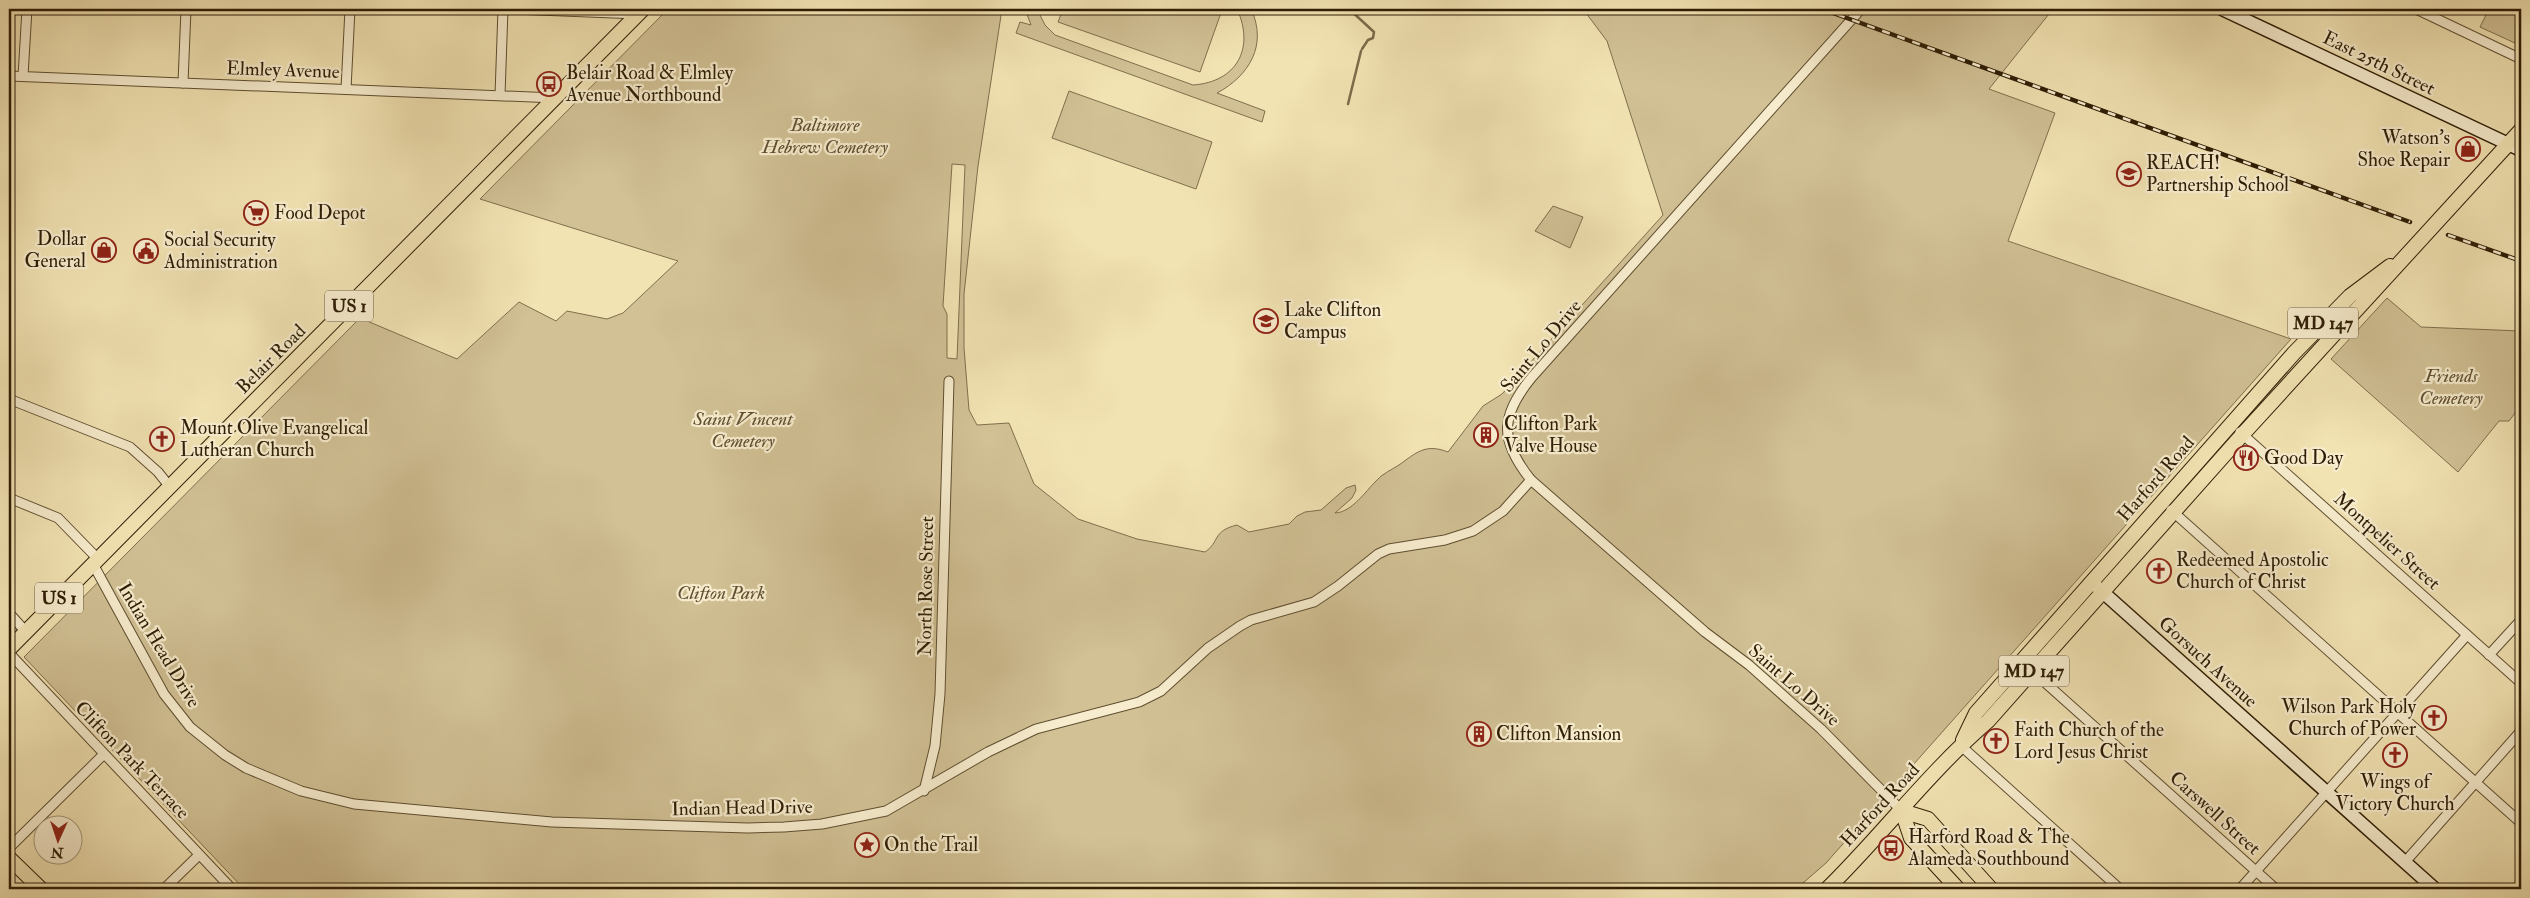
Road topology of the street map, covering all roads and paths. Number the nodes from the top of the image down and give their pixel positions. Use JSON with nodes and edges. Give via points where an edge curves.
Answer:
{"nodes":[{"id":1,"x":27,"y":9,"type":"edge"},
{"id":2,"x":186,"y":9,"type":"edge"},
{"id":3,"x":350,"y":9,"type":"edge"},
{"id":4,"x":503,"y":9,"type":"edge"},
{"id":5,"x":513,"y":9,"type":"edge"},
{"id":6,"x":1861,"y":9,"type":"edge"},
{"id":7,"x":2222,"y":9,"type":"edge"},
{"id":8,"x":2416,"y":9,"type":"edge"},
{"id":9,"x":640,"y":11,"type":"edge"},
{"id":10,"x":2521,"y":59,"type":"edge"},
{"id":11,"x":9,"y":76,"type":"edge"},
{"id":12,"x":22,"y":76,"type":"junction"},
{"id":13,"x":183,"y":83,"type":"junction"},
{"id":14,"x":346,"y":89,"type":"junction"},
{"id":15,"x":500,"y":96,"type":"junction"},
{"id":16,"x":556,"y":98,"type":"junction"},
{"id":17,"x":2521,"y":130,"type":"edge"},
{"id":18,"x":2507,"y":145,"type":"junction"},
{"id":19,"x":2521,"y":150,"type":"edge"},
{"id":20,"x":2402,"y":258,"type":"junction"},
{"id":21,"x":949,"y":381,"type":"dead end"},
{"id":22,"x":9,"y":399,"type":"edge"},
{"id":23,"x":2231,"y":423,"type":"junction"},
{"id":24,"x":2242,"y":434,"type":"junction"},
{"id":25,"x":1531,"y":480,"type":"junction"},
{"id":26,"x":170,"y":487,"type":"junction"},
{"id":27,"x":9,"y":498,"type":"edge"},
{"id":28,"x":2162,"y":502,"type":"junction"},
{"id":29,"x":2174,"y":512,"type":"junction"},
{"id":30,"x":95,"y":561,"type":"junction"},
{"id":31,"x":2091,"y":582,"type":"junction"},
{"id":32,"x":2103,"y":592,"type":"junction"},
{"id":33,"x":9,"y":613,"type":"edge"},
{"id":34,"x":2521,"y":620,"type":"edge"},
{"id":35,"x":26,"y":632,"type":"junction"},
{"id":36,"x":2467,"y":635,"type":"junction"},
{"id":37,"x":9,"y":649,"type":"edge"},
{"id":38,"x":9,"y":653,"type":"edge"},
{"id":39,"x":2489,"y":655,"type":"junction"},
{"id":40,"x":2021,"y":661,"type":"junction"},
{"id":41,"x":2033,"y":672,"type":"junction"},
{"id":42,"x":2521,"y":683,"type":"edge"},
{"id":43,"x":2398,"y":713,"type":"junction"},
{"id":44,"x":2521,"y":731,"type":"edge"},
{"id":45,"x":1960,"y":745,"type":"junction"},
{"id":46,"x":103,"y":755,"type":"junction"},
{"id":47,"x":2476,"y":782,"type":"junction"},
{"id":48,"x":924,"y":791,"type":"junction"},
{"id":49,"x":2327,"y":792,"type":"junction"},
{"id":50,"x":1902,"y":811,"type":"junction"},
{"id":51,"x":2521,"y":823,"type":"edge"},
{"id":52,"x":9,"y":848,"type":"edge"},
{"id":53,"x":199,"y":854,"type":"junction"},
{"id":54,"x":9,"y":858,"type":"edge"},
{"id":55,"x":2405,"y":862,"type":"junction"},
{"id":56,"x":2256,"y":872,"type":"junction"},
{"id":57,"x":41,"y":889,"type":"edge"},
{"id":58,"x":164,"y":889,"type":"edge"},
{"id":59,"x":232,"y":889,"type":"edge"},
{"id":60,"x":1827,"y":889,"type":"edge"},
{"id":61,"x":1958,"y":889,"type":"edge"},
{"id":62,"x":1991,"y":889,"type":"edge"},
{"id":63,"x":2120,"y":889,"type":"edge"},
{"id":64,"x":2240,"y":889,"type":"edge"},
{"id":65,"x":2276,"y":889,"type":"edge"},
{"id":66,"x":2435,"y":889,"type":"edge"}],
"edges":[{"from":1,"to":12,"type":"street"},
{"from":2,"to":13,"type":"street"},
{"from":3,"to":14,"type":"street"},
{"from":4,"to":15,"type":"street"},
{"from":5,"to":9,"type":"street"},
{"from":6,"to":25,"type":"street","name":"Saint Lo Drive","via":[[1519,394],[1510,413],[1508,437],[1515,459]]},
{"from":7,"to":18,"type":"street","name":"East 25th Street"},
{"from":8,"to":10,"type":"street"},
{"from":9,"to":16,"type":"main road","name":"Belair Road","number":"US 1"},
{"from":11,"to":12,"type":"street","name":"Elmley Avenue"},
{"from":12,"to":13,"type":"street","name":"Elmley Avenue"},
{"from":13,"to":14,"type":"street","name":"Elmley Avenue"},
{"from":14,"to":15,"type":"street","name":"Elmley Avenue"},
{"from":15,"to":16,"type":"street","name":"Elmley Avenue"},
{"from":16,"to":26,"type":"main road","name":"Belair Road","number":"US 1"},
{"from":17,"to":18,"type":"main road","name":"Harford Road","number":"MD 147"},
{"from":18,"to":19,"type":"street","name":"East 25th Street"},
{"from":18,"to":20,"type":"main road","name":"Harford Road","number":"MD 147"},
{"from":20,"to":23,"type":"main road","name":"Harford Road","number":"MD 147","via":[[2350,296]]},
{"from":20,"to":24,"type":"main road","name":"Harford Road","number":"MD 147"},
{"from":21,"to":48,"type":"street","name":"North Rose Street","via":[[939,703],[935,746]]},
{"from":22,"to":26,"type":"street","via":[[130,447]]},
{"from":23,"to":24,"type":"street","name":"Montpelier Street"},
{"from":23,"to":28,"type":"main road","name":"Harford Road","number":"MD 147"},
{"from":24,"to":29,"type":"main road","name":"Harford Road","number":"MD 147"},
{"from":24,"to":36,"type":"street","name":"Montpelier Street"},
{"from":25,"to":48,"type":"street","name":"Indian Head Drive","via":[[1503,511],[1473,531],[1445,540],[1389,549],[1314,602],[1240,626],[1151,696],[1125,707],[1036,729],[988,752]]},
{"from":25,"to":50,"type":"street","name":"Saint Lo Drive","via":[[1705,632],[1756,671],[1821,729]]},
{"from":26,"to":30,"type":"main road","name":"Belair Road","number":"US 1"},
{"from":27,"to":30,"type":"street","name":"Indian Head Drive","via":[[58,518]]},
{"from":28,"to":29,"type":"street"},
{"from":28,"to":31,"type":"main road","name":"Harford Road","number":"MD 147"},
{"from":29,"to":32,"type":"main road","name":"Harford Road","number":"MD 147"},
{"from":29,"to":43,"type":"street"},
{"from":30,"to":35,"type":"main road","name":"Belair Road","number":"US 1"},
{"from":30,"to":48,"type":"street","name":"Indian Head Drive","via":[[164,694],[190,727],[246,768],[301,791],[398,809],[552,822],[748,828],[870,816],[900,805]]},
{"from":31,"to":32,"type":"street","name":"Gorsuch Avenue"},
{"from":31,"to":40,"type":"main road","name":"Harford Road","number":"MD 147"},
{"from":32,"to":41,"type":"main road","name":"Harford Road","number":"MD 147"},
{"from":32,"to":49,"type":"street","name":"Gorsuch Avenue"},
{"from":33,"to":35,"type":"street"},
{"from":34,"to":39,"type":"street"},
{"from":35,"to":37,"type":"main road","name":"Belair Road","number":"US 1"},
{"from":36,"to":39,"type":"street","name":"Montpelier Street"},
{"from":36,"to":43,"type":"street"},
{"from":38,"to":46,"type":"street","name":"Clifton Park Terrace"},
{"from":39,"to":42,"type":"street","name":"Montpelier Street"},
{"from":40,"to":41,"type":"street","name":"Carswell Street"},
{"from":40,"to":45,"type":"main road","name":"Harford Road","number":"MD 147","via":[[1976,714]]},
{"from":41,"to":45,"type":"main road","name":"Harford Road","number":"MD 147","via":[[1988,721]]},
{"from":41,"to":56,"type":"street","name":"Carswell Street"},
{"from":43,"to":47,"type":"street"},
{"from":43,"to":49,"type":"street"},
{"from":44,"to":47,"type":"street"},
{"from":45,"to":50,"type":"main road","name":"Harford Road","number":"MD 147"},
{"from":45,"to":63,"type":"street"},
{"from":46,"to":52,"type":"street"},
{"from":46,"to":53,"type":"street","name":"Clifton Park Terrace"},
{"from":47,"to":51,"type":"street"},
{"from":47,"to":55,"type":"street"},
{"from":49,"to":55,"type":"street","name":"Gorsuch Avenue"},
{"from":49,"to":56,"type":"street"},
{"from":50,"to":60,"type":"main road","name":"Harford Road","number":"MD 147"},
{"from":50,"to":61,"type":"main road","via":[[1911,838]]},
{"from":50,"to":62,"type":"main road","via":[[1928,819]]},
{"from":53,"to":58,"type":"street"},
{"from":53,"to":59,"type":"street","name":"Clifton Park Terrace"},
{"from":54,"to":57,"type":"main road"},
{"from":55,"to":66,"type":"street","name":"Gorsuch Avenue"},
{"from":56,"to":64,"type":"street"},
{"from":56,"to":65,"type":"street","name":"Carswell Street"}]}
